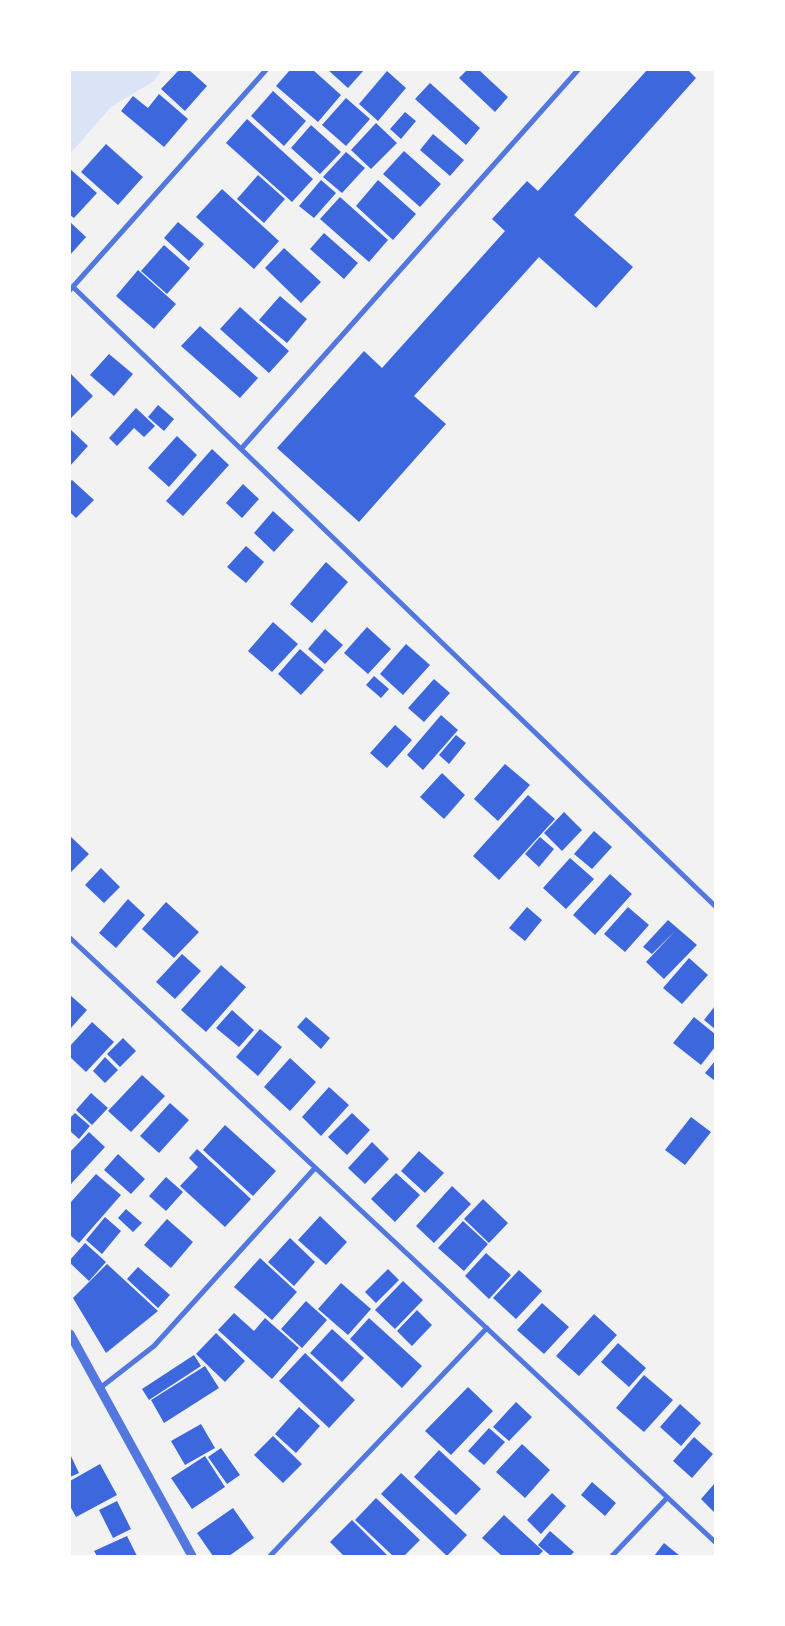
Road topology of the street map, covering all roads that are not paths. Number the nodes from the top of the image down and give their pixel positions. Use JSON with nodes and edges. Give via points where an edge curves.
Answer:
{"nodes":[{"id":1,"x":266,"y":70,"type":"edge"},
{"id":2,"x":578,"y":70,"type":"edge"},
{"id":3,"x":72,"y":289,"type":"edge"},
{"id":4,"x":241,"y":449,"type":"junction"},
{"id":5,"x":715,"y":906,"type":"edge"},
{"id":6,"x":70,"y":938,"type":"edge"},
{"id":7,"x":315,"y":1168,"type":"junction"},
{"id":8,"x":487,"y":1328,"type":"junction"},
{"id":9,"x":70,"y":1334,"type":"edge"},
{"id":10,"x":100,"y":1388,"type":"junction"},
{"id":11,"x":667,"y":1498,"type":"junction"},
{"id":12,"x":715,"y":1542,"type":"edge"},
{"id":13,"x":192,"y":1556,"type":"edge"},
{"id":14,"x":270,"y":1556,"type":"edge"},
{"id":15,"x":612,"y":1556,"type":"edge"}],
"edges":[{"from":1,"to":3,"type":"street"},
{"from":2,"to":4,"type":"street"},
{"from":3,"to":4,"type":"street"},
{"from":4,"to":5,"type":"street"},
{"from":6,"to":7,"type":"street"},
{"from":7,"to":8,"type":"street"},
{"from":7,"to":10,"type":"street","via":[[154,1346]]},
{"from":8,"to":11,"type":"street"},
{"from":8,"to":14,"type":"street"},
{"from":9,"to":10,"type":"street"},
{"from":10,"to":13,"type":"street"},
{"from":11,"to":12,"type":"street"},
{"from":11,"to":15,"type":"street"}]}
